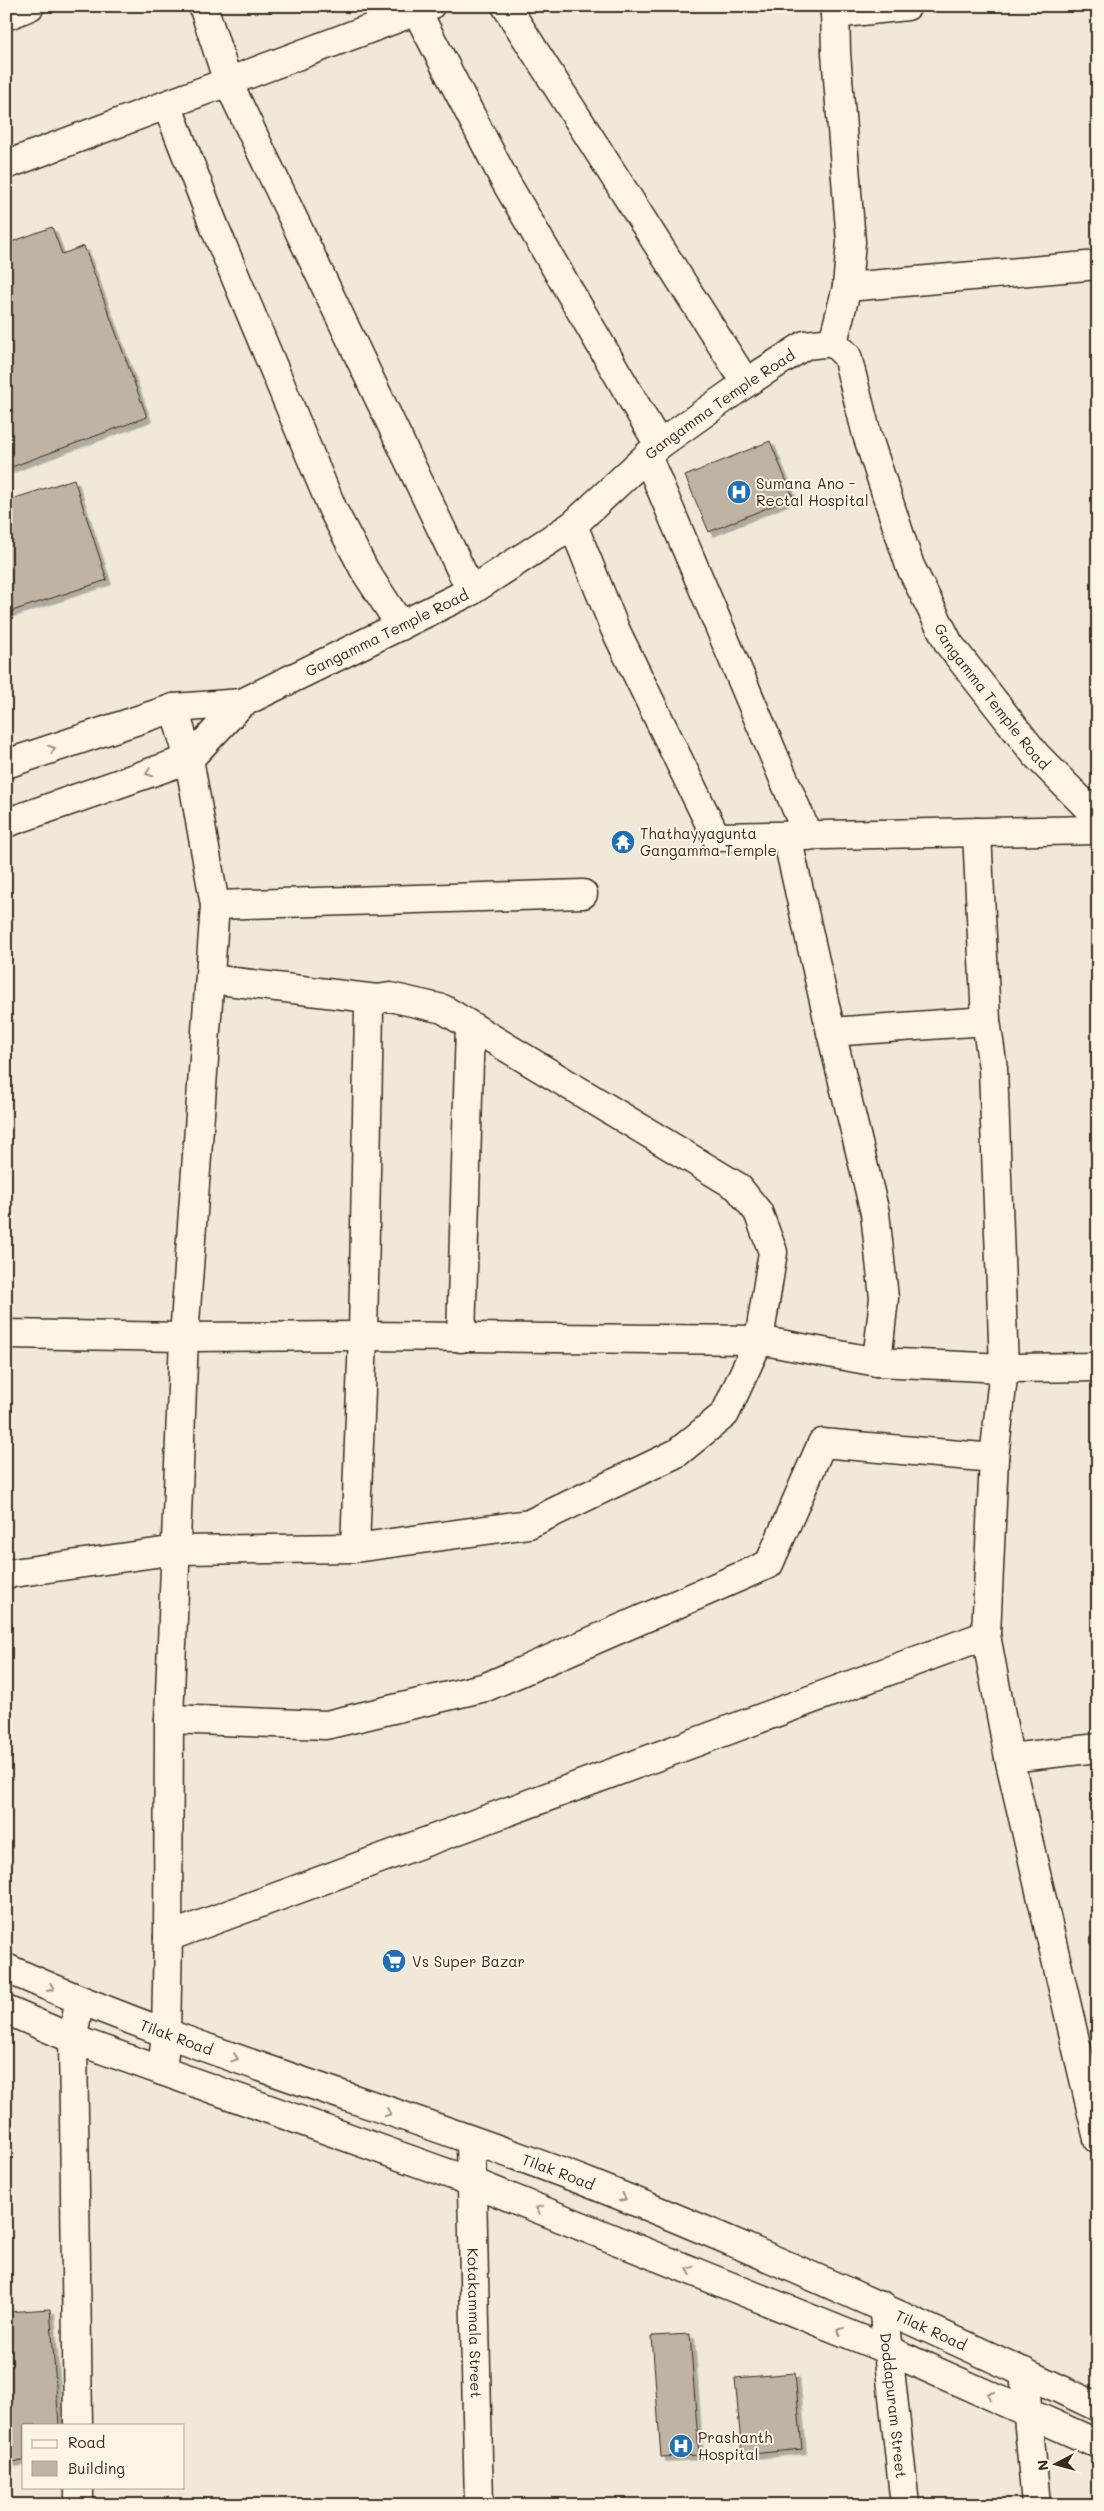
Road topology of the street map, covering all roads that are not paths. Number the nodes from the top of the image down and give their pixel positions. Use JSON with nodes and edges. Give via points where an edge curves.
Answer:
{"nodes":[{"id":1,"x":30,"y":6,"type":"edge"},
{"id":2,"x":203,"y":6,"type":"edge"},
{"id":3,"x":506,"y":6,"type":"edge"},
{"id":4,"x":907,"y":6,"type":"edge"},
{"id":5,"x":420,"y":8,"type":"edge"},
{"id":6,"x":835,"y":10,"type":"edge"},
{"id":7,"x":6,"y":16,"type":"edge"},
{"id":8,"x":228,"y":82,"type":"junction"},
{"id":9,"x":167,"y":105,"type":"junction"},
{"id":10,"x":6,"y":166,"type":"edge"},
{"id":11,"x":1098,"y":265,"type":"edge"},
{"id":12,"x":847,"y":287,"type":"junction"},
{"id":13,"x":833,"y":342,"type":"junction"},
{"id":14,"x":746,"y":383,"type":"junction"},
{"id":15,"x":653,"y":451,"type":"junction"},
{"id":16,"x":573,"y":525,"type":"junction"},
{"id":17,"x":471,"y":591,"type":"junction"},
{"id":18,"x":400,"y":626,"type":"junction"},
{"id":19,"x":242,"y":703,"type":"junction"},
{"id":20,"x":174,"y":708,"type":"junction"},
{"id":21,"x":189,"y":758,"type":"junction"},
{"id":22,"x":6,"y":764,"type":"edge"},
{"id":23,"x":1098,"y":818,"type":"edge"},
{"id":24,"x":6,"y":823,"type":"edge"},
{"id":25,"x":1098,"y":830,"type":"edge"},
{"id":26,"x":977,"y":832,"type":"junction"},
{"id":27,"x":798,"y":837,"type":"junction"},
{"id":28,"x":583,"y":894,"type":"dead end"},
{"id":29,"x":215,"y":905,"type":"junction"},
{"id":30,"x":210,"y":979,"type":"junction"},
{"id":31,"x":377,"y":999,"type":"junction"},
{"id":32,"x":986,"y":1021,"type":"junction"},
{"id":33,"x":470,"y":1026,"type":"junction"},
{"id":34,"x":831,"y":1032,"type":"junction"},
{"id":35,"x":6,"y":1334,"type":"edge"},
{"id":36,"x":363,"y":1336,"type":"junction"},
{"id":37,"x":184,"y":1337,"type":"junction"},
{"id":38,"x":461,"y":1338,"type":"junction"},
{"id":39,"x":759,"y":1340,"type":"junction"},
{"id":40,"x":876,"y":1362,"type":"junction"},
{"id":41,"x":1098,"y":1367,"type":"edge"},
{"id":42,"x":1004,"y":1368,"type":"junction"},
{"id":43,"x":994,"y":1458,"type":"junction"},
{"id":44,"x":355,"y":1548,"type":"junction"},
{"id":45,"x":177,"y":1550,"type":"junction"},
{"id":46,"x":6,"y":1574,"type":"edge"},
{"id":47,"x":986,"y":1635,"type":"junction"},
{"id":48,"x":169,"y":1719,"type":"junction"},
{"id":49,"x":1098,"y":1748,"type":"edge"},
{"id":50,"x":1009,"y":1758,"type":"junction"},
{"id":51,"x":168,"y":1936,"type":"junction"},
{"id":52,"x":6,"y":1968,"type":"edge"},
{"id":53,"x":79,"y":2001,"type":"junction"},
{"id":54,"x":6,"y":2010,"type":"edge"},
{"id":55,"x":166,"y":2034,"type":"junction"},
{"id":56,"x":73,"y":2039,"type":"junction"},
{"id":57,"x":162,"y":2071,"type":"junction"},
{"id":58,"x":1097,"y":2134,"type":"edge"},
{"id":59,"x":471,"y":2142,"type":"junction"},
{"id":60,"x":472,"y":2182,"type":"junction"},
{"id":61,"x":882,"y":2306,"type":"junction"},
{"id":62,"x":888,"y":2350,"type":"junction"},
{"id":63,"x":1024,"y":2372,"type":"junction"},
{"id":64,"x":1098,"y":2407,"type":"edge"},
{"id":65,"x":1028,"y":2412,"type":"junction"},
{"id":66,"x":78,"y":2424,"type":"edge"},
{"id":67,"x":1098,"y":2444,"type":"edge"},
{"id":68,"x":79,"y":2488,"type":"edge"},
{"id":69,"x":79,"y":2505,"type":"edge"},
{"id":70,"x":479,"y":2505,"type":"edge"},
{"id":71,"x":906,"y":2505,"type":"edge"},
{"id":72,"x":1036,"y":2505,"type":"edge"}],
"edges":[{"from":1,"to":7,"type":"street"},
{"from":2,"to":8,"type":"street"},
{"from":3,"to":14,"type":"street"},
{"from":4,"to":6,"type":"street"},
{"from":5,"to":8,"type":"street"},
{"from":5,"to":15,"type":"street","via":[[504,179]]},
{"from":6,"to":12,"type":"street","via":[[851,242]]},
{"from":8,"to":9,"type":"street"},
{"from":8,"to":17,"type":"street"},
{"from":9,"to":10,"type":"street"},
{"from":9,"to":18,"type":"street","via":[[333,510],[365,571]]},
{"from":11,"to":12,"type":"street"},
{"from":12,"to":13,"type":"street"},
{"from":13,"to":14,"type":"street","name":"Gangamma Temple Road","via":[[805,345]]},
{"from":13,"to":23,"type":"street","name":"Gangamma Temple Road","via":[[847,356],[867,434],[910,566],[949,644],[1036,756]]},
{"from":14,"to":15,"type":"street","name":"Gangamma Temple Road"},
{"from":15,"to":16,"type":"street","name":"Gangamma Temple Road"},
{"from":15,"to":27,"type":"street"},
{"from":16,"to":17,"type":"street","name":"Gangamma Temple Road"},
{"from":16,"to":27,"type":"street","via":[[615,629],[716,837]]},
{"from":17,"to":18,"type":"street","name":"Gangamma Temple Road"},
{"from":18,"to":19,"type":"street","name":"Gangamma Temple Road"},
{"from":19,"to":20,"type":"street","name":"Gangamma Temple Road"},
{"from":19,"to":21,"type":"street","name":"Gangamma Temple Road"},
{"from":20,"to":21,"type":"street"},
{"from":22,"to":20,"type":"street","name":"Gangamma Temple Road","one_way":true},
{"from":21,"to":24,"type":"street","name":"Gangamma Temple Road","one_way":true},
{"from":21,"to":29,"type":"street"},
{"from":25,"to":26,"type":"street"},
{"from":26,"to":27,"type":"street"},
{"from":26,"to":32,"type":"street"},
{"from":27,"to":34,"type":"street"},
{"from":28,"to":29,"type":"street"},
{"from":29,"to":30,"type":"street"},
{"from":30,"to":31,"type":"street"},
{"from":30,"to":37,"type":"street"},
{"from":31,"to":33,"type":"street","via":[[390,997],[443,1009]]},
{"from":31,"to":36,"type":"street","via":[[369,1009]]},
{"from":32,"to":34,"type":"street"},
{"from":32,"to":42,"type":"street","via":[[993,1068]]},
{"from":33,"to":38,"type":"street"},
{"from":33,"to":39,"type":"street","via":[[738,1187],[758,1212],[773,1252]]},
{"from":34,"to":40,"type":"street","via":[[875,1212],[884,1298]]},
{"from":35,"to":37,"type":"street"},
{"from":36,"to":37,"type":"street"},
{"from":36,"to":38,"type":"street"},
{"from":36,"to":44,"type":"street"},
{"from":37,"to":45,"type":"street"},
{"from":38,"to":39,"type":"street"},
{"from":39,"to":40,"type":"street"},
{"from":39,"to":44,"type":"street","via":[[725,1414],[677,1452],[529,1524]]},
{"from":40,"to":42,"type":"street"},
{"from":41,"to":42,"type":"street"},
{"from":42,"to":43,"type":"street"},
{"from":43,"to":47,"type":"street"},
{"from":43,"to":48,"type":"street","via":[[822,1443],[769,1564],[486,1687],[326,1725]]},
{"from":44,"to":45,"type":"street"},
{"from":45,"to":46,"type":"street"},
{"from":45,"to":48,"type":"street"},
{"from":47,"to":50,"type":"street"},
{"from":47,"to":51,"type":"street"},
{"from":48,"to":51,"type":"street"},
{"from":49,"to":50,"type":"street"},
{"from":50,"to":58,"type":"street"},
{"from":51,"to":55,"type":"street"},
{"from":52,"to":53,"type":"street","name":"Tilak Road","one_way":true},
{"from":53,"to":55,"type":"street","name":"Tilak Road"},
{"from":53,"to":56,"type":"street"},
{"from":54,"to":56,"type":"street"},
{"from":55,"to":57,"type":"street"},
{"from":55,"to":59,"type":"street","name":"Tilak Road","one_way":true},
{"from":56,"to":57,"type":"street"},
{"from":56,"to":66,"type":"street"},
{"from":57,"to":60,"type":"street"},
{"from":59,"to":60,"type":"street","name":"Kotakammala Street"},
{"from":59,"to":61,"type":"street","name":"Tilak Road","one_way":true,"via":[[588,2183]]},
{"from":62,"to":60,"type":"street","one_way":true},
{"from":60,"to":70,"type":"street","name":"Kotakammala Street"},
{"from":61,"to":62,"type":"street","name":"Doddapuram Street"},
{"from":61,"to":63,"type":"street","name":"Tilak Road"},
{"from":65,"to":62,"type":"street","one_way":true},
{"from":62,"to":71,"type":"street","name":"Doddapuram Street"},
{"from":63,"to":64,"type":"street","name":"Tilak Road"},
{"from":63,"to":65,"type":"street"},
{"from":65,"to":67,"type":"street"},
{"from":65,"to":72,"type":"street"},
{"from":68,"to":69,"type":"street"}]}
